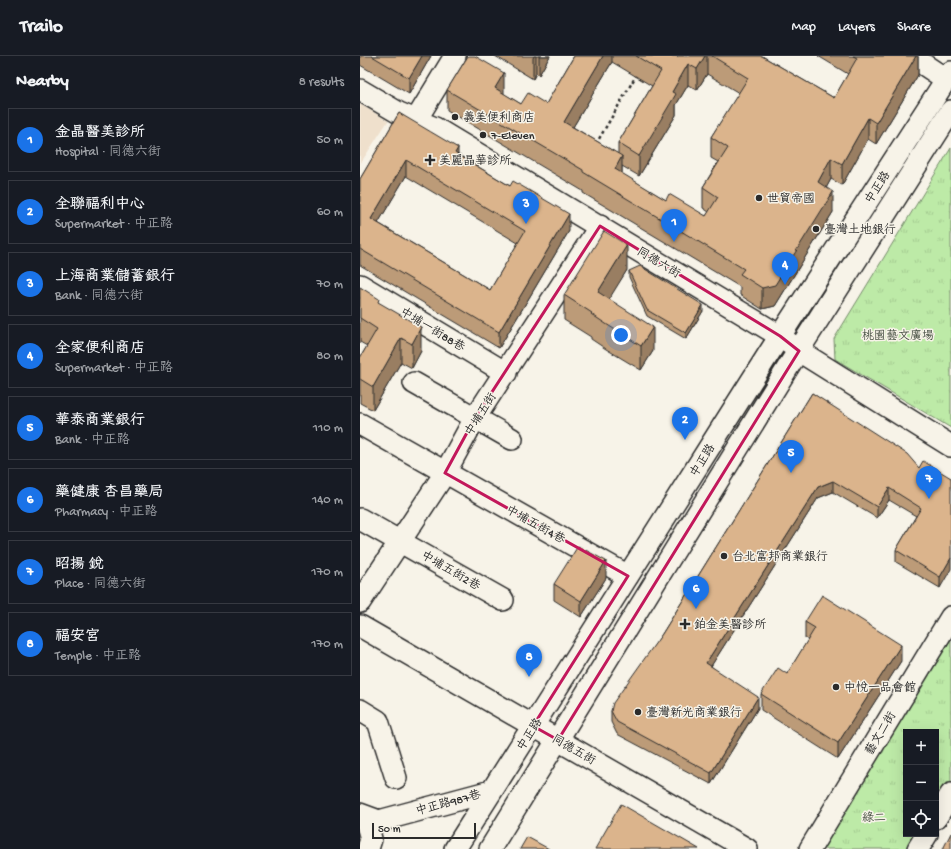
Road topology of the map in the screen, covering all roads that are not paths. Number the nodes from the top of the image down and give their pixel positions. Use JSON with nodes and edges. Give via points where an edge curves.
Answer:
{"nodes":[{"id":1,"x":456,"y":56,"type":"edge"},
{"id":2,"x":911,"y":56,"type":"edge"},
{"id":3,"x":949,"y":76,"type":"edge"},
{"id":4,"x":360,"y":90,"type":"edge"},
{"id":5,"x":951,"y":110,"type":"edge"},
{"id":6,"x":416,"y":120,"type":"junction"},
{"id":7,"x":600,"y":226,"type":"junction"},
{"id":8,"x":360,"y":285,"type":"edge"},
{"id":9,"x":780,"y":336,"type":"junction"},
{"id":10,"x":799,"y":351,"type":"junction"},
{"id":11,"x":506,"y":373,"type":"junction"},
{"id":12,"x":414,"y":383,"type":"dead end"},
{"id":13,"x":475,"y":418,"type":"junction"},
{"id":14,"x":360,"y":424,"type":"edge"},
{"id":15,"x":512,"y":439,"type":"dead end"},
{"id":16,"x":951,"y":446,"type":"edge"},
{"id":17,"x":444,"y":473,"type":"junction"},
{"id":18,"x":360,"y":519,"type":"edge"},
{"id":19,"x":399,"y":541,"type":"junction"},
{"id":20,"x":628,"y":576,"type":"junction"},
{"id":21,"x":503,"y":600,"type":"dead end"},
{"id":22,"x":360,"y":602,"type":"edge"},
{"id":23,"x":951,"y":617,"type":"edge"},
{"id":24,"x":360,"y":626,"type":"edge"},
{"id":25,"x":360,"y":710,"type":"edge"},
{"id":26,"x":533,"y":726,"type":"junction"},
{"id":27,"x":558,"y":740,"type":"junction"},
{"id":28,"x":396,"y":778,"type":"dead end"},
{"id":29,"x":491,"y":791,"type":"junction"},
{"id":30,"x":951,"y":794,"type":"edge"},
{"id":31,"x":939,"y":813,"type":"edge"},
{"id":32,"x":362,"y":815,"type":"edge"},
{"id":33,"x":925,"y":837,"type":"edge"},
{"id":34,"x":368,"y":849,"type":"edge"},
{"id":35,"x":455,"y":849,"type":"edge"},
{"id":36,"x":490,"y":849,"type":"edge"},
{"id":37,"x":747,"y":849,"type":"edge"},
{"id":38,"x":810,"y":849,"type":"edge"},
{"id":39,"x":918,"y":849,"type":"edge"}],
"edges":[{"from":1,"to":6,"type":"street"},
{"from":2,"to":3,"type":"street"},
{"from":3,"to":9,"type":"street","name":"中正路"},
{"from":4,"to":6,"type":"street","name":"同德六街"},
{"from":5,"to":10,"type":"street","name":"中正路"},
{"from":6,"to":7,"type":"street","name":"同德六街","via":[[435,128]]},
{"from":7,"to":9,"type":"street","name":"同德六街"},
{"from":7,"to":11,"type":"street","name":"中埔五街"},
{"from":8,"to":11,"type":"street","name":"中埔一街88巷"},
{"from":9,"to":10,"type":"street","name":"同德六街"},
{"from":9,"to":20,"type":"street","name":"中正路"},
{"from":10,"to":16,"type":"street","name":"同德六街"},
{"from":10,"to":27,"type":"street","name":"中正路"},
{"from":11,"to":13,"type":"street","name":"中埔五街"},
{"from":12,"to":13,"type":"street"},
{"from":13,"to":15,"type":"street"},
{"from":13,"to":17,"type":"street","name":"中埔五街"},
{"from":14,"to":17,"type":"street","name":"中埔五街4巷"},
{"from":17,"to":19,"type":"street","name":"中埔五街"},
{"from":17,"to":20,"type":"street","name":"中埔五街4巷"},
{"from":18,"to":19,"type":"street","name":"中埔五街2巷"},
{"from":19,"to":21,"type":"street","name":"中埔五街2巷"},
{"from":19,"to":22,"type":"street","name":"中埔五街"},
{"from":20,"to":26,"type":"street","name":"中正路"},
{"from":23,"to":38,"type":"street","name":"藝文二街"},
{"from":24,"to":26,"type":"street","name":"同德五街"},
{"from":25,"to":28,"type":"street","via":[[378,721]]},
{"from":26,"to":27,"type":"street","name":"同德五街"},
{"from":26,"to":29,"type":"street","name":"中正路"},
{"from":27,"to":36,"type":"street","name":"中正路"},
{"from":27,"to":37,"type":"street","name":"同德五街"},
{"from":29,"to":32,"type":"street","name":"中正路987巷","via":[[379,821]]},
{"from":29,"to":35,"type":"street","name":"中正路"},
{"from":30,"to":31,"type":"street"},
{"from":32,"to":34,"type":"street","via":[[371,839]]},
{"from":33,"to":39,"type":"street"}]}
